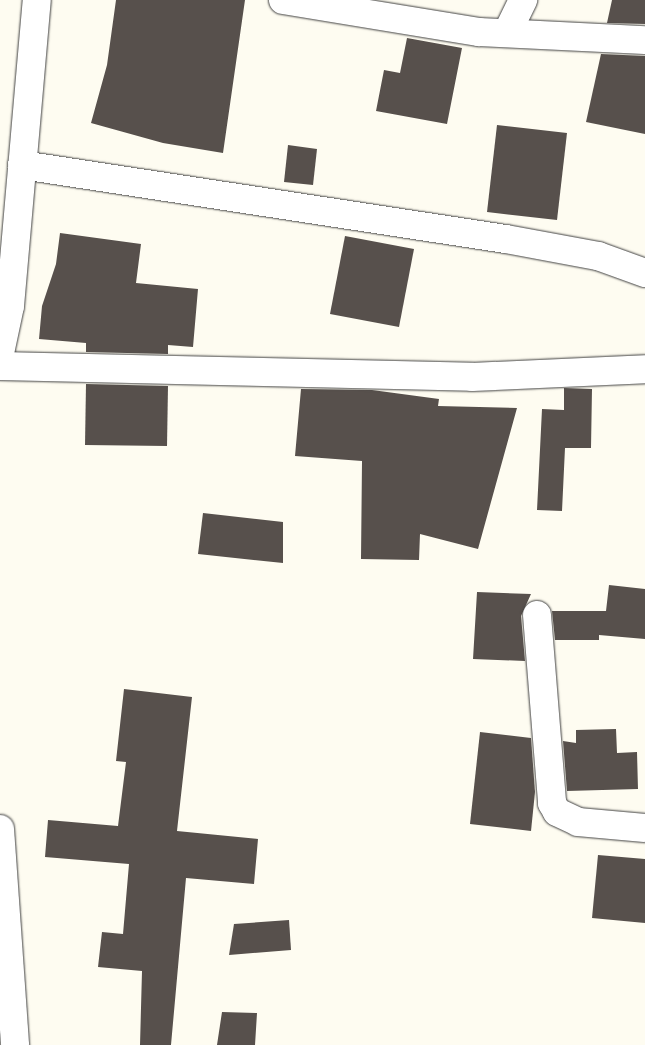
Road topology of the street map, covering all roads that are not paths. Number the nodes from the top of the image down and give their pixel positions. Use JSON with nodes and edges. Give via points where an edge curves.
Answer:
{"nodes":[{"id":1,"x":37,"y":0,"type":"edge"},
{"id":2,"x":523,"y":0,"type":"edge"},
{"id":3,"x":290,"y":1,"type":"edge"},
{"id":4,"x":507,"y":33,"type":"junction"},
{"id":5,"x":645,"y":40,"type":"edge"},
{"id":6,"x":22,"y":165,"type":"junction"},
{"id":7,"x":645,"y":273,"type":"edge"},
{"id":8,"x":0,"y":354,"type":"edge"},
{"id":9,"x":0,"y":366,"type":"edge"},
{"id":10,"x":645,"y":369,"type":"edge"},
{"id":11,"x":537,"y":615,"type":"dead end"},
{"id":12,"x":645,"y":828,"type":"edge"},
{"id":13,"x":0,"y":829,"type":"edge"},
{"id":14,"x":15,"y":1045,"type":"edge"}],
"edges":[{"from":1,"to":6,"type":"street"},
{"from":2,"to":4,"type":"street"},
{"from":3,"to":4,"type":"street","via":[[442,28]]},
{"from":4,"to":5,"type":"street"},
{"from":6,"to":7,"type":"street","via":[[506,239],[598,256]]},
{"from":6,"to":8,"type":"street","via":[[10,306]]},
{"from":9,"to":10,"type":"street","via":[[472,377]]},
{"from":11,"to":12,"type":"street","via":[[552,803],[557,812],[578,822]]},
{"from":13,"to":14,"type":"street"}]}
